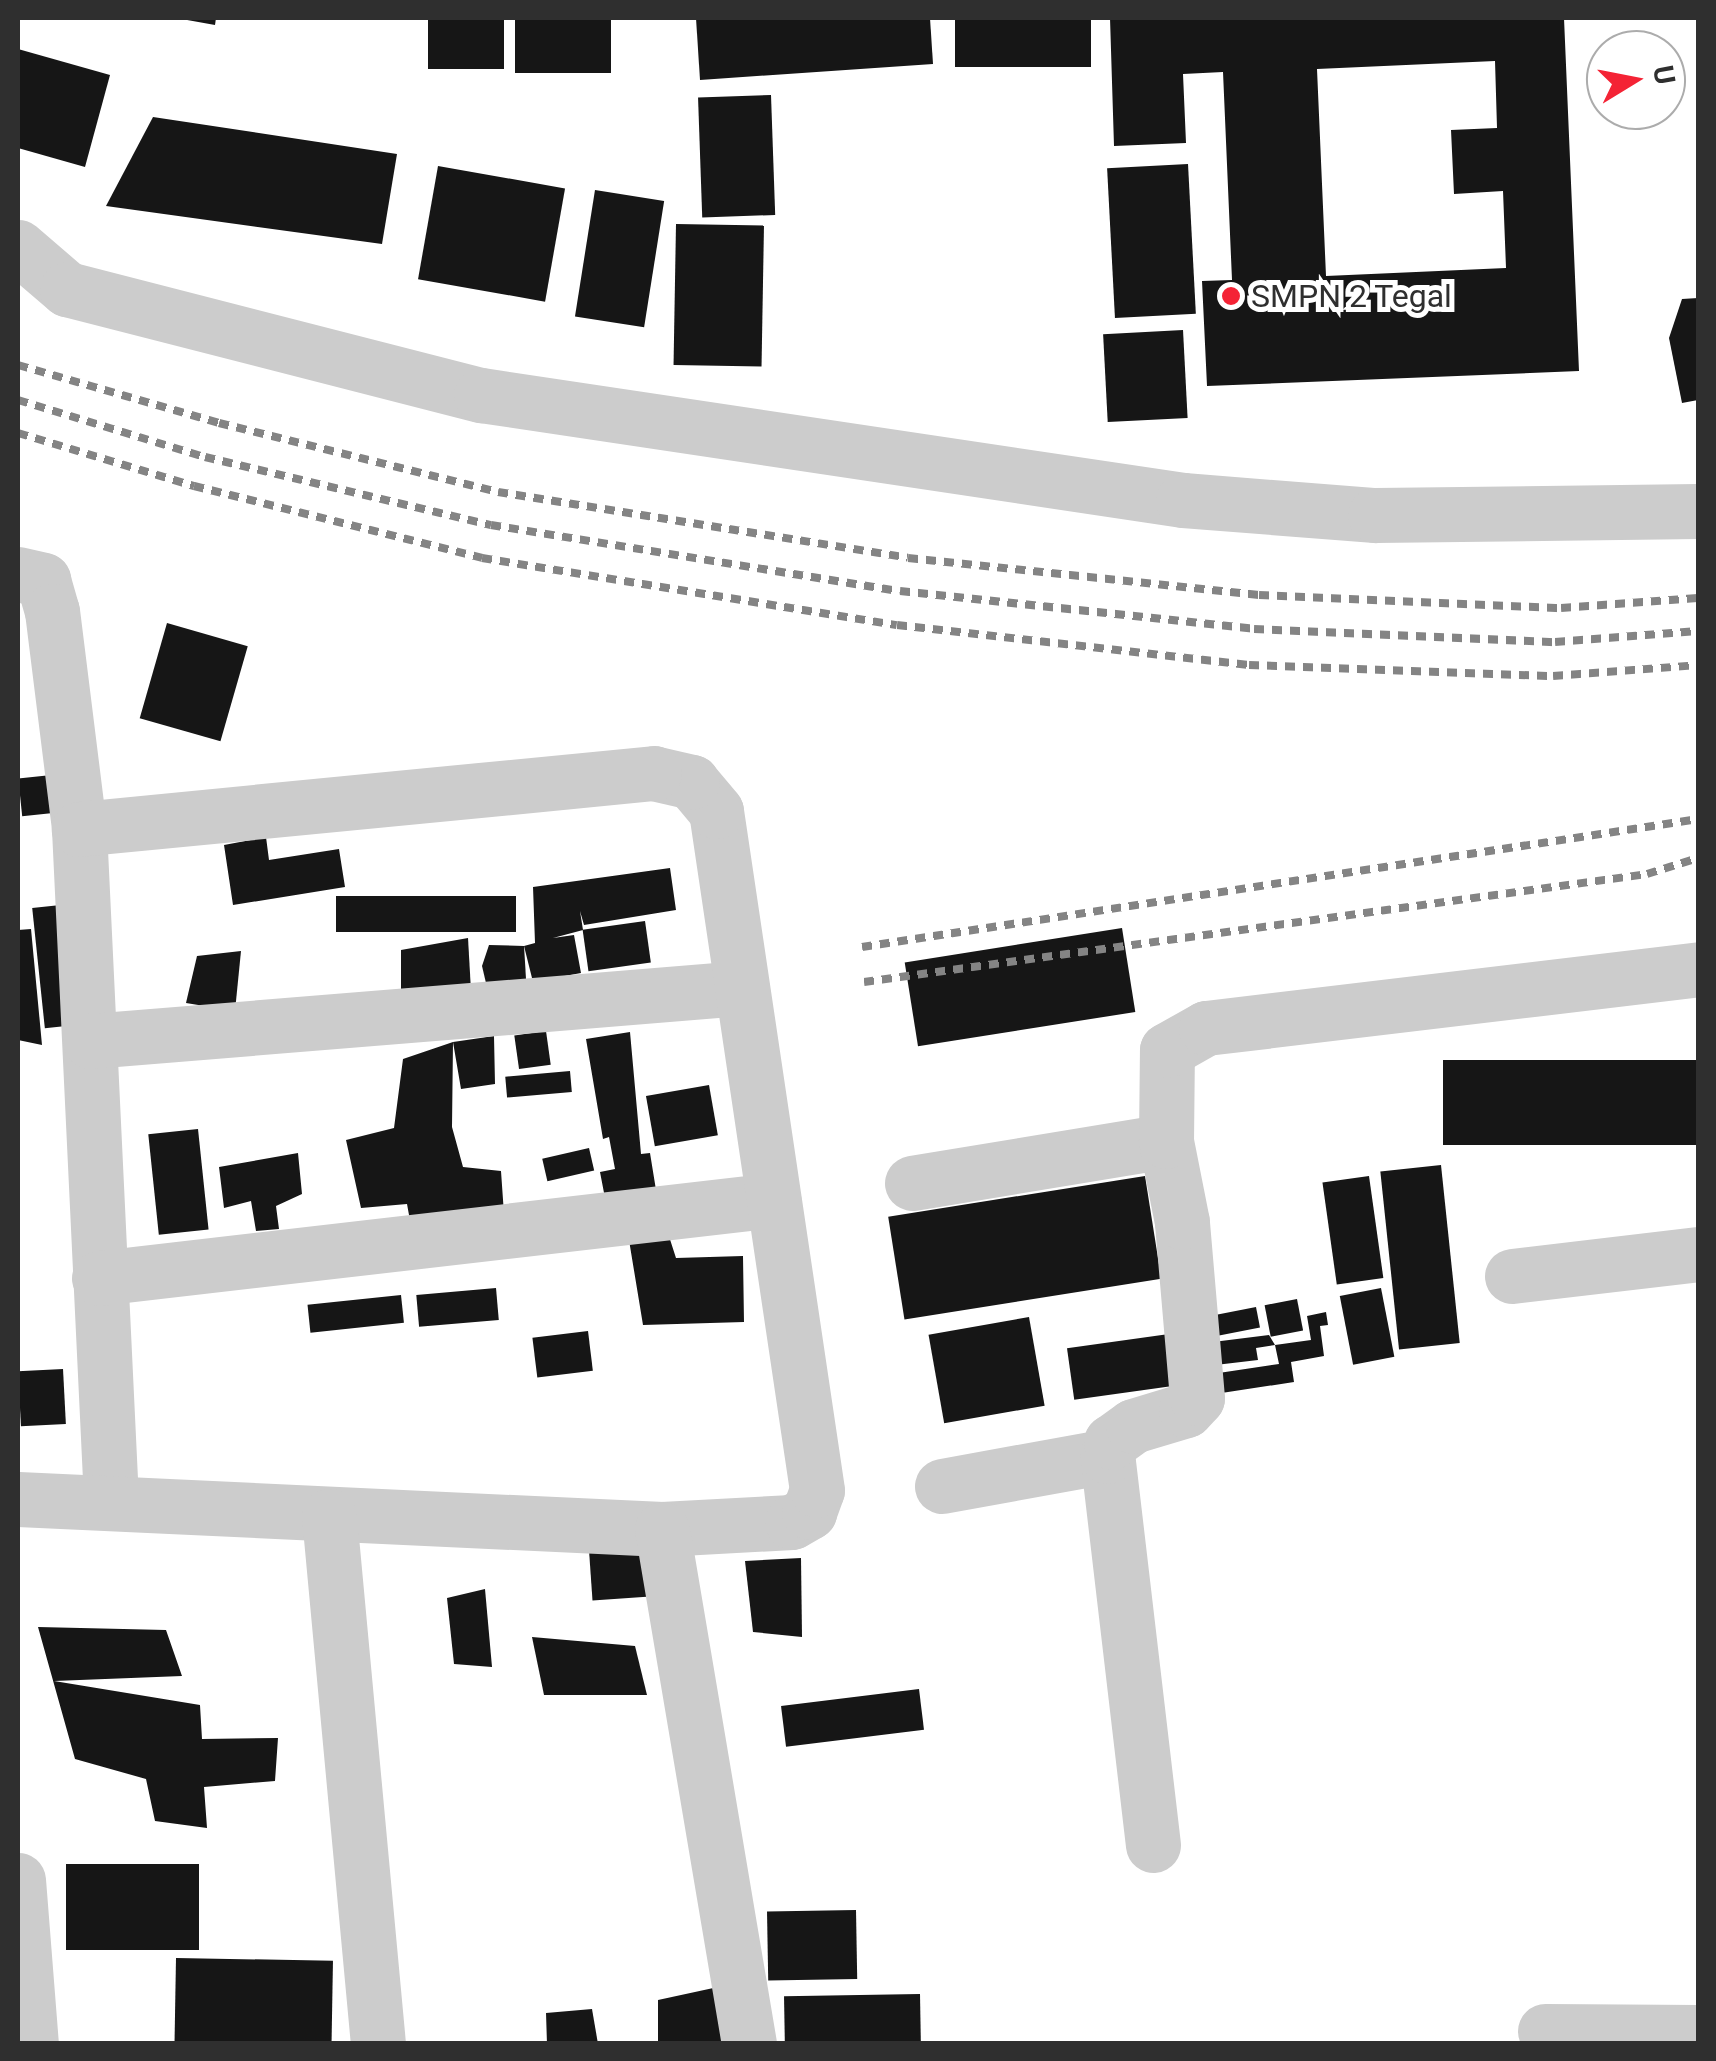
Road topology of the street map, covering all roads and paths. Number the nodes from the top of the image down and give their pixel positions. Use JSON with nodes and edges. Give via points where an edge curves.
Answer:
{"nodes":[{"id":1,"x":18,"y":247,"type":"edge"},
{"id":2,"x":1698,"y":511,"type":"edge"},
{"id":3,"x":18,"y":574,"type":"edge"},
{"id":4,"x":79,"y":829,"type":"junction"},
{"id":5,"x":1698,"y":969,"type":"edge"},
{"id":6,"x":742,"y":988,"type":"junction"},
{"id":7,"x":90,"y":1041,"type":"junction"},
{"id":8,"x":1166,"y":1141,"type":"junction"},
{"id":9,"x":912,"y":1183,"type":"dead end"},
{"id":10,"x":774,"y":1200,"type":"junction"},
{"id":11,"x":1698,"y":1254,"type":"edge"},
{"id":12,"x":1512,"y":1276,"type":"dead end"},
{"id":13,"x":99,"y":1278,"type":"junction"},
{"id":14,"x":1106,"y":1456,"type":"junction"},
{"id":15,"x":942,"y":1486,"type":"dead end"},
{"id":16,"x":18,"y":1499,"type":"edge"},
{"id":17,"x":111,"y":1501,"type":"junction"},
{"id":18,"x":329,"y":1516,"type":"junction"},
{"id":19,"x":662,"y":1529,"type":"junction"},
{"id":20,"x":1153,"y":1845,"type":"dead end"},
{"id":21,"x":18,"y":1880,"type":"edge"},
{"id":22,"x":1545,"y":2031,"type":"dead end"},
{"id":23,"x":1698,"y":2032,"type":"edge"},
{"id":24,"x":31,"y":2044,"type":"edge"},
{"id":25,"x":378,"y":2044,"type":"edge"},
{"id":26,"x":749,"y":2044,"type":"edge"}],
"edges":[{"from":1,"to":2,"type":"street","via":[[67,289],[481,395],[1183,500],[1375,515]]},
{"from":3,"to":4,"type":"street","via":[[43,580],[52,611]]},
{"from":4,"to":6,"type":"street","via":[[654,772],[692,782],[716,811]]},
{"from":4,"to":7,"type":"street"},
{"from":5,"to":8,"type":"street","via":[[1206,1028],[1168,1050],[1163,1062]]},
{"from":6,"to":7,"type":"street"},
{"from":6,"to":10,"type":"street"},
{"from":7,"to":13,"type":"street"},
{"from":8,"to":9,"type":"street"},
{"from":8,"to":14,"type":"street","via":[[1182,1222],[1197,1398],[1186,1410],[1133,1426],[1111,1442]]},
{"from":10,"to":13,"type":"street"},
{"from":10,"to":19,"type":"street","via":[[817,1490],[809,1512],[792,1522]]},
{"from":11,"to":12,"type":"street"},
{"from":13,"to":17,"type":"street"},
{"from":14,"to":15,"type":"street"},
{"from":14,"to":20,"type":"street"},
{"from":16,"to":17,"type":"street"},
{"from":17,"to":18,"type":"street"},
{"from":18,"to":19,"type":"street"},
{"from":18,"to":25,"type":"street"},
{"from":19,"to":26,"type":"street"},
{"from":21,"to":24,"type":"street"},
{"from":22,"to":23,"type":"street"}]}
